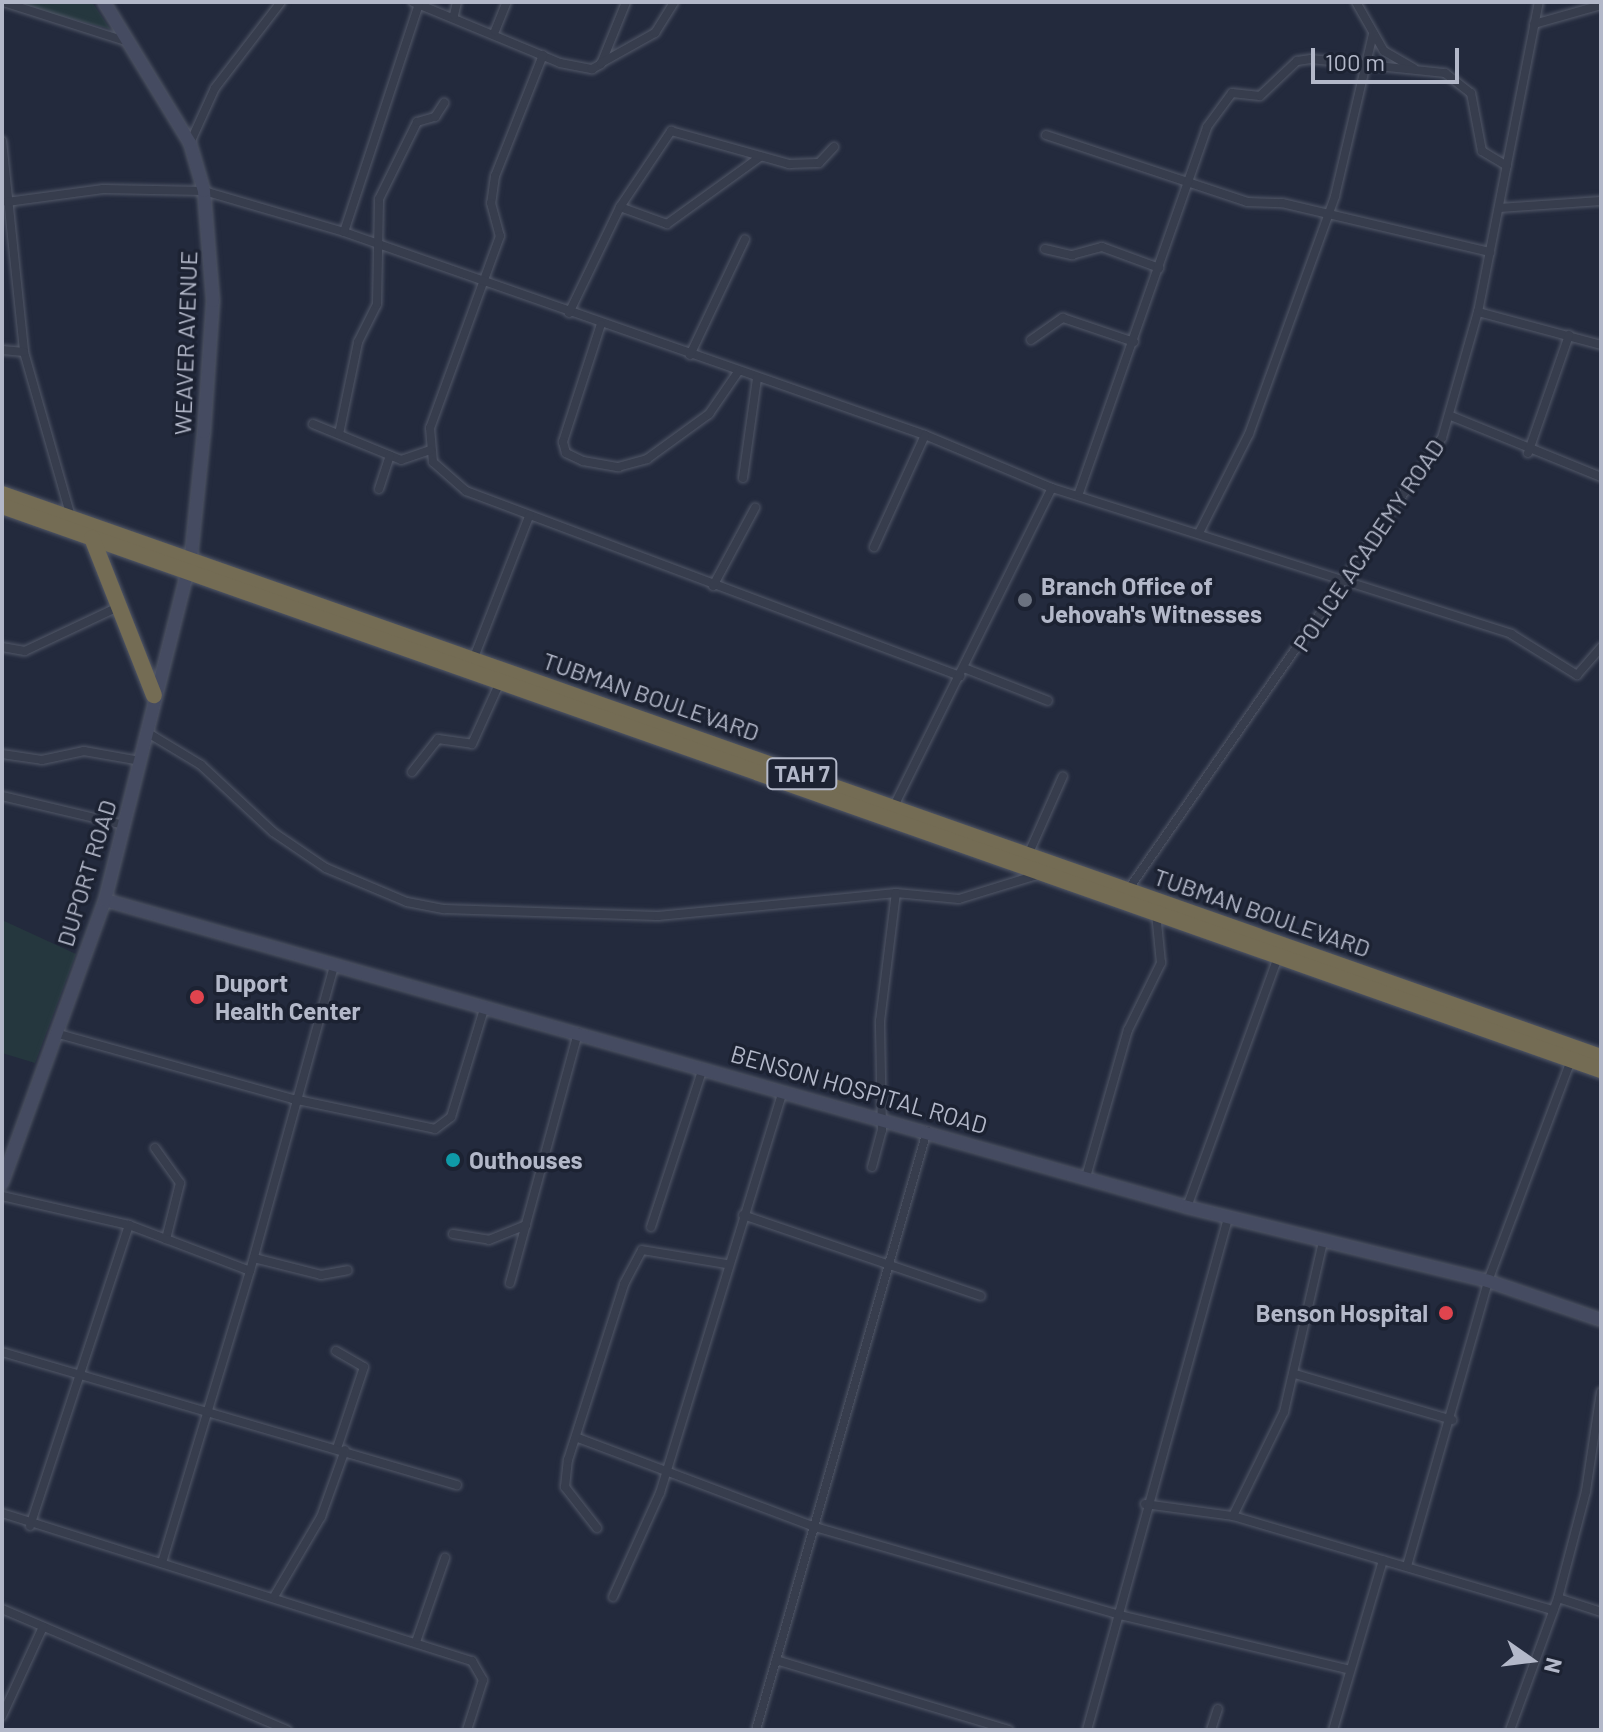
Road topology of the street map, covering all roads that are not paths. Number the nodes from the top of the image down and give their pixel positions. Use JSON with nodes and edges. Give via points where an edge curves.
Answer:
{"nodes":[{"id":1,"x":3,"y":2,"type":"edge"},
{"id":2,"x":104,"y":2,"type":"edge"},
{"id":3,"x":281,"y":2,"type":"edge"},
{"id":4,"x":457,"y":2,"type":"edge"},
{"id":5,"x":507,"y":2,"type":"edge"},
{"id":6,"x":626,"y":2,"type":"edge"},
{"id":7,"x":674,"y":2,"type":"edge"},
{"id":8,"x":1356,"y":2,"type":"edge"},
{"id":9,"x":1539,"y":2,"type":"edge"},
{"id":10,"x":416,"y":3,"type":"edge"},
{"id":11,"x":1601,"y":5,"type":"edge"},
{"id":12,"x":454,"y":15,"type":"junction"},
{"id":13,"x":1534,"y":24,"type":"junction"},
{"id":14,"x":495,"y":31,"type":"junction"},
{"id":15,"x":1373,"y":34,"type":"junction"},
{"id":16,"x":133,"y":44,"type":"junction"},
{"id":17,"x":543,"y":55,"type":"junction"},
{"id":18,"x":601,"y":64,"type":"junction"},
{"id":19,"x":1366,"y":69,"type":"junction"},
{"id":20,"x":1425,"y":72,"type":"junction"},
{"id":21,"x":444,"y":103,"type":"dead end"},
{"id":22,"x":1046,"y":135,"type":"dead end"},
{"id":23,"x":2,"y":141,"type":"edge"},
{"id":24,"x":190,"y":143,"type":"junction"},
{"id":25,"x":834,"y":147,"type":"dead end"},
{"id":26,"x":760,"y":157,"type":"junction"},
{"id":27,"x":1507,"y":166,"type":"junction"},
{"id":28,"x":3,"y":168,"type":"edge"},
{"id":29,"x":1187,"y":185,"type":"junction"},
{"id":30,"x":204,"y":191,"type":"junction"},
{"id":31,"x":1601,"y":201,"type":"edge"},
{"id":32,"x":7,"y":202,"type":"junction"},
{"id":33,"x":620,"y":207,"type":"junction"},
{"id":34,"x":1499,"y":208,"type":"junction"},
{"id":35,"x":1326,"y":217,"type":"junction"},
{"id":36,"x":344,"y":232,"type":"junction"},
{"id":37,"x":745,"y":239,"type":"dead end"},
{"id":38,"x":379,"y":247,"type":"junction"},
{"id":39,"x":1045,"y":249,"type":"dead end"},
{"id":40,"x":1490,"y":252,"type":"junction"},
{"id":41,"x":1159,"y":268,"type":"junction"},
{"id":42,"x":483,"y":283,"type":"junction"},
{"id":43,"x":1478,"y":312,"type":"junction"},
{"id":44,"x":569,"y":313,"type":"junction"},
{"id":45,"x":601,"y":324,"type":"junction"},
{"id":46,"x":1569,"y":335,"type":"junction"},
{"id":47,"x":1031,"y":340,"type":"dead end"},
{"id":48,"x":1134,"y":342,"type":"junction"},
{"id":49,"x":1601,"y":345,"type":"edge"},
{"id":50,"x":2,"y":350,"type":"edge"},
{"id":51,"x":24,"y":352,"type":"junction"},
{"id":52,"x":690,"y":355,"type":"junction"},
{"id":53,"x":738,"y":372,"type":"junction"},
{"id":54,"x":757,"y":378,"type":"junction"},
{"id":55,"x":1451,"y":416,"type":"junction"},
{"id":56,"x":313,"y":424,"type":"dead end"},
{"id":57,"x":339,"y":434,"type":"junction"},
{"id":58,"x":925,"y":435,"type":"junction"},
{"id":59,"x":430,"y":450,"type":"junction"},
{"id":60,"x":1528,"y":453,"type":"junction"},
{"id":61,"x":390,"y":456,"type":"junction"},
{"id":62,"x":1601,"y":477,"type":"edge"},
{"id":63,"x":743,"y":478,"type":"dead end"},
{"id":64,"x":1052,"y":488,"type":"junction"},
{"id":65,"x":379,"y":489,"type":"dead end"},
{"id":66,"x":1079,"y":493,"type":"junction"},
{"id":67,"x":2,"y":494,"type":"edge"},
{"id":68,"x":2,"y":506,"type":"edge"},
{"id":69,"x":755,"y":508,"type":"dead end"},
{"id":70,"x":529,"y":516,"type":"junction"},
{"id":71,"x":72,"y":519,"type":"junction"},
{"id":72,"x":1200,"y":531,"type":"junction"},
{"id":73,"x":92,"y":538,"type":"junction"},
{"id":74,"x":874,"y":547,"type":"dead end"},
{"id":75,"x":190,"y":563,"type":"junction"},
{"id":76,"x":1344,"y":584,"type":"junction"},
{"id":77,"x":713,"y":586,"type":"junction"},
{"id":78,"x":116,"y":608,"type":"junction"},
{"id":79,"x":2,"y":647,"type":"edge"},
{"id":80,"x":1601,"y":647,"type":"edge"},
{"id":81,"x":473,"y":660,"type":"junction"},
{"id":82,"x":962,"y":672,"type":"junction"},
{"id":83,"x":500,"y":682,"type":"junction"},
{"id":84,"x":154,"y":695,"type":"junction"},
{"id":85,"x":1048,"y":701,"type":"dead end"},
{"id":86,"x":148,"y":733,"type":"junction"},
{"id":87,"x":2,"y":754,"type":"edge"},
{"id":88,"x":141,"y":761,"type":"junction"},
{"id":89,"x":412,"y":772,"type":"dead end"},
{"id":90,"x":1063,"y":776,"type":"dead end"},
{"id":91,"x":2,"y":796,"type":"edge"},
{"id":92,"x":894,"y":806,"type":"junction"},
{"id":93,"x":124,"y":825,"type":"junction"},
{"id":94,"x":1028,"y":855,"type":"junction"},
{"id":95,"x":1043,"y":873,"type":"junction"},
{"id":96,"x":896,"y":893,"type":"junction"},
{"id":97,"x":1124,"y":896,"type":"junction"},
{"id":98,"x":105,"y":900,"type":"junction"},
{"id":99,"x":1156,"y":912,"type":"junction"},
{"id":100,"x":1278,"y":956,"type":"junction"},
{"id":101,"x":334,"y":966,"type":"junction"},
{"id":102,"x":485,"y":1006,"type":"junction"},
{"id":103,"x":578,"y":1032,"type":"junction"},
{"id":104,"x":55,"y":1033,"type":"junction"},
{"id":105,"x":1601,"y":1057,"type":"edge"},
{"id":106,"x":1571,"y":1060,"type":"junction"},
{"id":107,"x":703,"y":1068,"type":"junction"},
{"id":108,"x":1601,"y":1070,"type":"edge"},
{"id":109,"x":783,"y":1091,"type":"junction"},
{"id":110,"x":293,"y":1099,"type":"junction"},
{"id":111,"x":882,"y":1116,"type":"junction"},
{"id":112,"x":927,"y":1130,"type":"junction"},
{"id":113,"x":155,"y":1148,"type":"dead end"},
{"id":114,"x":7,"y":1151,"type":"edge"},
{"id":115,"x":872,"y":1167,"type":"dead end"},
{"id":116,"x":1086,"y":1177,"type":"junction"},
{"id":117,"x":2,"y":1183,"type":"edge"},
{"id":118,"x":2,"y":1196,"type":"edge"},
{"id":119,"x":1187,"y":1207,"type":"junction"},
{"id":120,"x":743,"y":1215,"type":"junction"},
{"id":121,"x":1228,"y":1218,"type":"junction"},
{"id":122,"x":129,"y":1225,"type":"junction"},
{"id":123,"x":526,"y":1225,"type":"junction"},
{"id":124,"x":651,"y":1227,"type":"dead end"},
{"id":125,"x":453,"y":1234,"type":"dead end"},
{"id":126,"x":166,"y":1239,"type":"junction"},
{"id":127,"x":1323,"y":1242,"type":"junction"},
{"id":128,"x":254,"y":1258,"type":"junction"},
{"id":129,"x":727,"y":1264,"type":"junction"},
{"id":130,"x":887,"y":1267,"type":"junction"},
{"id":131,"x":348,"y":1270,"type":"dead end"},
{"id":132,"x":250,"y":1271,"type":"junction"},
{"id":133,"x":1488,"y":1281,"type":"junction"},
{"id":134,"x":510,"y":1283,"type":"dead end"},
{"id":135,"x":981,"y":1296,"type":"dead end"},
{"id":136,"x":1601,"y":1320,"type":"edge"},
{"id":137,"x":336,"y":1351,"type":"dead end"},
{"id":138,"x":2,"y":1352,"type":"edge"},
{"id":139,"x":1295,"y":1374,"type":"junction"},
{"id":140,"x":83,"y":1375,"type":"junction"},
{"id":141,"x":1601,"y":1392,"type":"edge"},
{"id":142,"x":208,"y":1412,"type":"junction"},
{"id":143,"x":1452,"y":1420,"type":"junction"},
{"id":144,"x":578,"y":1438,"type":"junction"},
{"id":145,"x":341,"y":1449,"type":"junction"},
{"id":146,"x":663,"y":1471,"type":"junction"},
{"id":147,"x":457,"y":1485,"type":"dead end"},
{"id":148,"x":1145,"y":1504,"type":"junction"},
{"id":149,"x":2,"y":1513,"type":"edge"},
{"id":150,"x":1233,"y":1516,"type":"junction"},
{"id":151,"x":30,"y":1526,"type":"junction"},
{"id":152,"x":815,"y":1527,"type":"junction"},
{"id":153,"x":597,"y":1528,"type":"dead end"},
{"id":154,"x":445,"y":1558,"type":"dead end"},
{"id":155,"x":1383,"y":1560,"type":"junction"},
{"id":156,"x":162,"y":1563,"type":"junction"},
{"id":157,"x":1407,"y":1566,"type":"junction"},
{"id":158,"x":275,"y":1595,"type":"junction"},
{"id":159,"x":613,"y":1597,"type":"dead end"},
{"id":160,"x":1558,"y":1598,"type":"junction"},
{"id":161,"x":2,"y":1609,"type":"edge"},
{"id":162,"x":1553,"y":1610,"type":"junction"},
{"id":163,"x":1601,"y":1612,"type":"edge"},
{"id":164,"x":1120,"y":1615,"type":"junction"},
{"id":165,"x":43,"y":1627,"type":"junction"},
{"id":166,"x":417,"y":1639,"type":"junction"},
{"id":167,"x":776,"y":1660,"type":"junction"},
{"id":168,"x":1350,"y":1670,"type":"junction"},
{"id":169,"x":1218,"y":1709,"type":"dead end"},
{"id":170,"x":2,"y":1716,"type":"edge"},
{"id":171,"x":287,"y":1730,"type":"edge"},
{"id":172,"x":467,"y":1730,"type":"edge"},
{"id":173,"x":756,"y":1730,"type":"edge"},
{"id":174,"x":1009,"y":1730,"type":"edge"},
{"id":175,"x":1087,"y":1730,"type":"edge"},
{"id":176,"x":1211,"y":1730,"type":"edge"},
{"id":177,"x":1333,"y":1730,"type":"edge"},
{"id":178,"x":1510,"y":1730,"type":"edge"}],
"edges":[{"from":1,"to":16,"type":"street"},
{"from":2,"to":16,"type":"street","name":"WEAVER AVENUE"},
{"from":3,"to":24,"type":"street","via":[[215,88]]},
{"from":4,"to":12,"type":"street"},
{"from":5,"to":14,"type":"street"},
{"from":6,"to":18,"type":"street"},
{"from":7,"to":18,"type":"street","via":[[655,33]]},
{"from":8,"to":15,"type":"street"},
{"from":9,"to":13,"type":"street","name":"POLICE ACADEMY ROAD"},
{"from":10,"to":12,"type":"street"},
{"from":10,"to":36,"type":"street"},
{"from":11,"to":13,"type":"street"},
{"from":12,"to":14,"type":"street"},
{"from":13,"to":27,"type":"street","name":"POLICE ACADEMY ROAD"},
{"from":14,"to":17,"type":"street"},
{"from":15,"to":19,"type":"street"},
{"from":15,"to":20,"type":"street","via":[[1393,60]]},
{"from":16,"to":24,"type":"street","name":"WEAVER AVENUE"},
{"from":17,"to":18,"type":"street","via":[[578,69]]},
{"from":17,"to":42,"type":"street","via":[[495,176],[491,203],[500,236]]},
{"from":19,"to":20,"type":"street"},
{"from":19,"to":29,"type":"street","via":[[1297,61],[1260,96],[1232,93],[1207,127]]},
{"from":19,"to":35,"type":"street"},
{"from":20,"to":27,"type":"street","via":[[1467,86],[1482,151]]},
{"from":21,"to":38,"type":"street","via":[[435,117],[417,122],[387,180]]},
{"from":22,"to":29,"type":"street"},
{"from":23,"to":28,"type":"street"},
{"from":24,"to":30,"type":"street","name":"WEAVER AVENUE"},
{"from":25,"to":26,"type":"street","via":[[819,163],[806,165]]},
{"from":26,"to":33,"type":"street","via":[[667,224]]},
{"from":26,"to":33,"type":"street","via":[[671,131]]},
{"from":27,"to":34,"type":"street","name":"POLICE ACADEMY ROAD"},
{"from":28,"to":32,"type":"street"},
{"from":29,"to":35,"type":"street"},
{"from":29,"to":41,"type":"street"},
{"from":30,"to":32,"type":"street","via":[[103,189]]},
{"from":30,"to":36,"type":"street"},
{"from":30,"to":75,"type":"street","name":"WEAVER AVENUE","via":[[213,301]]},
{"from":31,"to":34,"type":"street"},
{"from":32,"to":51,"type":"street"},
{"from":33,"to":44,"type":"street"},
{"from":34,"to":40,"type":"street","name":"POLICE ACADEMY ROAD"},
{"from":35,"to":40,"type":"street"},
{"from":35,"to":72,"type":"street","via":[[1249,434]]},
{"from":36,"to":38,"type":"street"},
{"from":37,"to":52,"type":"street"},
{"from":38,"to":42,"type":"street"},
{"from":38,"to":57,"type":"street","via":[[375,315],[358,342]]},
{"from":39,"to":41,"type":"street","via":[[1072,255],[1102,247]]},
{"from":40,"to":43,"type":"street","name":"POLICE ACADEMY ROAD"},
{"from":41,"to":48,"type":"street"},
{"from":42,"to":44,"type":"street"},
{"from":42,"to":59,"type":"street","via":[[430,428]]},
{"from":43,"to":46,"type":"street"},
{"from":43,"to":55,"type":"street","name":"POLICE ACADEMY ROAD"},
{"from":44,"to":45,"type":"street"},
{"from":45,"to":52,"type":"street"},
{"from":45,"to":53,"type":"street","via":[[563,442],[566,453],[583,461],[618,467],[647,459],[709,414]]},
{"from":46,"to":49,"type":"street"},
{"from":46,"to":60,"type":"street"},
{"from":47,"to":48,"type":"street","via":[[1063,318]]},
{"from":48,"to":66,"type":"street"},
{"from":50,"to":51,"type":"street"},
{"from":51,"to":71,"type":"street"},
{"from":52,"to":53,"type":"street"},
{"from":53,"to":54,"type":"street"},
{"from":54,"to":58,"type":"street"},
{"from":54,"to":63,"type":"street"},
{"from":55,"to":60,"type":"street"},
{"from":55,"to":76,"type":"street","name":"POLICE ACADEMY ROAD"},
{"from":56,"to":57,"type":"street"},
{"from":57,"to":61,"type":"street"},
{"from":58,"to":64,"type":"street"},
{"from":58,"to":74,"type":"street"},
{"from":59,"to":61,"type":"street"},
{"from":59,"to":70,"type":"street","via":[[450,481]]},
{"from":60,"to":62,"type":"street"},
{"from":61,"to":65,"type":"street"},
{"from":64,"to":66,"type":"street"},
{"from":64,"to":82,"type":"street"},
{"from":66,"to":72,"type":"street"},
{"from":67,"to":71,"type":"highway","name":"TUBMAN BOULEVARD","number":"TAH 7"},
{"from":68,"to":73,"type":"highway","name":"TUBMAN BOULEVARD","number":"TAH 7"},
{"from":69,"to":77,"type":"street"},
{"from":70,"to":77,"type":"street"},
{"from":70,"to":81,"type":"street"},
{"from":71,"to":75,"type":"highway","name":"TUBMAN BOULEVARD","number":"TAH 7"},
{"from":72,"to":76,"type":"street"},
{"from":73,"to":75,"type":"highway","name":"TUBMAN BOULEVARD","number":"TAH 7"},
{"from":73,"to":78,"type":"highway"},
{"from":75,"to":81,"type":"highway","name":"TUBMAN BOULEVARD","number":"TAH 7"},
{"from":75,"to":83,"type":"highway","name":"TUBMAN BOULEVARD","number":"TAH 7"},
{"from":75,"to":84,"type":"street","name":"DUPORT ROAD"},
{"from":76,"to":80,"type":"street","via":[[1511,634],[1577,675]]},
{"from":76,"to":97,"type":"street","name":"POLICE ACADEMY ROAD","via":[[1220,749]]},
{"from":77,"to":82,"type":"street"},
{"from":78,"to":79,"type":"street","via":[[25,651]]},
{"from":78,"to":84,"type":"highway"},
{"from":81,"to":92,"type":"highway","name":"TUBMAN BOULEVARD","number":"TAH 7"},
{"from":82,"to":85,"type":"street"},
{"from":82,"to":92,"type":"street"},
{"from":83,"to":89,"type":"street","via":[[472,744],[438,739]]},
{"from":83,"to":95,"type":"highway","name":"TUBMAN BOULEVARD","number":"TAH 7"},
{"from":84,"to":86,"type":"street","name":"DUPORT ROAD"},
{"from":86,"to":88,"type":"street","name":"DUPORT ROAD"},
{"from":86,"to":96,"type":"street","via":[[201,765],[273,832],[326,868],[407,902],[658,916]]},
{"from":87,"to":88,"type":"street","via":[[42,760],[84,751]]},
{"from":88,"to":93,"type":"street","name":"DUPORT ROAD"},
{"from":90,"to":94,"type":"street"},
{"from":91,"to":93,"type":"street"},
{"from":92,"to":94,"type":"highway","name":"TUBMAN BOULEVARD","number":"TAH 7"},
{"from":93,"to":98,"type":"street","name":"DUPORT ROAD"},
{"from":94,"to":97,"type":"highway","name":"TUBMAN BOULEVARD","number":"TAH 7"},
{"from":95,"to":96,"type":"street","via":[[980,897]]},
{"from":95,"to":97,"type":"highway","name":"TUBMAN BOULEVARD","number":"TAH 7"},
{"from":96,"to":111,"type":"street","via":[[881,991]]},
{"from":97,"to":99,"type":"highway","name":"TUBMAN BOULEVARD","number":"TAH 7"},
{"from":97,"to":105,"type":"highway","name":"TUBMAN BOULEVARD","number":"TAH 7"},
{"from":98,"to":101,"type":"street","name":"BENSON HOSPITAL ROAD"},
{"from":98,"to":104,"type":"street","name":"DUPORT ROAD"},
{"from":99,"to":100,"type":"highway","name":"TUBMAN BOULEVARD","number":"TAH 7"},
{"from":99,"to":116,"type":"street","via":[[1161,963],[1128,1030]]},
{"from":100,"to":106,"type":"highway","name":"TUBMAN BOULEVARD","number":"TAH 7"},
{"from":100,"to":119,"type":"street"},
{"from":101,"to":102,"type":"street","name":"BENSON HOSPITAL ROAD"},
{"from":101,"to":110,"type":"street"},
{"from":102,"to":103,"type":"street","name":"BENSON HOSPITAL ROAD"},
{"from":102,"to":110,"type":"street","via":[[441,1128]]},
{"from":103,"to":107,"type":"street","name":"BENSON HOSPITAL ROAD"},
{"from":103,"to":123,"type":"street"},
{"from":104,"to":110,"type":"street"},
{"from":104,"to":114,"type":"street","name":"DUPORT ROAD"},
{"from":106,"to":108,"type":"highway","name":"TUBMAN BOULEVARD","number":"TAH 7"},
{"from":106,"to":133,"type":"street"},
{"from":107,"to":109,"type":"street","name":"BENSON HOSPITAL ROAD"},
{"from":107,"to":124,"type":"street"},
{"from":109,"to":111,"type":"street","name":"BENSON HOSPITAL ROAD"},
{"from":109,"to":120,"type":"street"},
{"from":110,"to":128,"type":"street"},
{"from":111,"to":112,"type":"street","name":"BENSON HOSPITAL ROAD"},
{"from":111,"to":115,"type":"street"},
{"from":112,"to":116,"type":"street","name":"BENSON HOSPITAL ROAD"},
{"from":112,"to":130,"type":"street"},
{"from":113,"to":126,"type":"street","via":[[180,1183]]},
{"from":114,"to":117,"type":"street","name":"DUPORT ROAD"},
{"from":116,"to":119,"type":"street","name":"BENSON HOSPITAL ROAD"},
{"from":118,"to":122,"type":"street"},
{"from":119,"to":121,"type":"street","name":"BENSON HOSPITAL ROAD"},
{"from":120,"to":129,"type":"street"},
{"from":120,"to":130,"type":"street"},
{"from":121,"to":127,"type":"street","name":"BENSON HOSPITAL ROAD"},
{"from":121,"to":148,"type":"street"},
{"from":122,"to":126,"type":"street"},
{"from":122,"to":140,"type":"street"},
{"from":123,"to":125,"type":"street","via":[[489,1240]]},
{"from":123,"to":134,"type":"street"},
{"from":126,"to":132,"type":"street"},
{"from":127,"to":133,"type":"street","name":"BENSON HOSPITAL ROAD"},
{"from":127,"to":139,"type":"street"},
{"from":128,"to":131,"type":"street","via":[[321,1275]]},
{"from":128,"to":132,"type":"street"},
{"from":129,"to":144,"type":"street","via":[[642,1250],[624,1284],[609,1343],[601,1347]]},
{"from":129,"to":146,"type":"street"},
{"from":130,"to":135,"type":"street"},
{"from":130,"to":152,"type":"street"},
{"from":132,"to":142,"type":"street"},
{"from":133,"to":136,"type":"street","name":"BENSON HOSPITAL ROAD"},
{"from":133,"to":143,"type":"street"},
{"from":137,"to":145,"type":"street","via":[[364,1367]]},
{"from":138,"to":140,"type":"street"},
{"from":139,"to":143,"type":"street"},
{"from":139,"to":150,"type":"street","via":[[1272,1440]]},
{"from":140,"to":142,"type":"street"},
{"from":140,"to":151,"type":"street"},
{"from":141,"to":160,"type":"street","via":[[1586,1491]]},
{"from":142,"to":145,"type":"street"},
{"from":142,"to":156,"type":"street"},
{"from":143,"to":157,"type":"street"},
{"from":144,"to":146,"type":"street"},
{"from":144,"to":153,"type":"street","via":[[565,1487]]},
{"from":145,"to":147,"type":"street"},
{"from":145,"to":158,"type":"street","via":[[321,1517]]},
{"from":146,"to":152,"type":"street"},
{"from":146,"to":159,"type":"street","via":[[641,1546]]},
{"from":148,"to":150,"type":"street"},
{"from":148,"to":164,"type":"street"},
{"from":149,"to":151,"type":"street"},
{"from":150,"to":155,"type":"street"},
{"from":151,"to":156,"type":"street"},
{"from":152,"to":164,"type":"street"},
{"from":152,"to":167,"type":"street"},
{"from":154,"to":166,"type":"street"},
{"from":155,"to":157,"type":"street"},
{"from":155,"to":168,"type":"street"},
{"from":156,"to":158,"type":"street"},
{"from":157,"to":162,"type":"street"},
{"from":158,"to":166,"type":"street"},
{"from":160,"to":162,"type":"street"},
{"from":160,"to":163,"type":"street"},
{"from":161,"to":165,"type":"street"},
{"from":162,"to":178,"type":"street"},
{"from":164,"to":168,"type":"street"},
{"from":164,"to":175,"type":"street"},
{"from":165,"to":170,"type":"street"},
{"from":165,"to":171,"type":"street"},
{"from":166,"to":172,"type":"street","via":[[481,1671]]},
{"from":167,"to":173,"type":"street"},
{"from":167,"to":174,"type":"street"},
{"from":168,"to":177,"type":"street"},
{"from":169,"to":176,"type":"street"}]}
